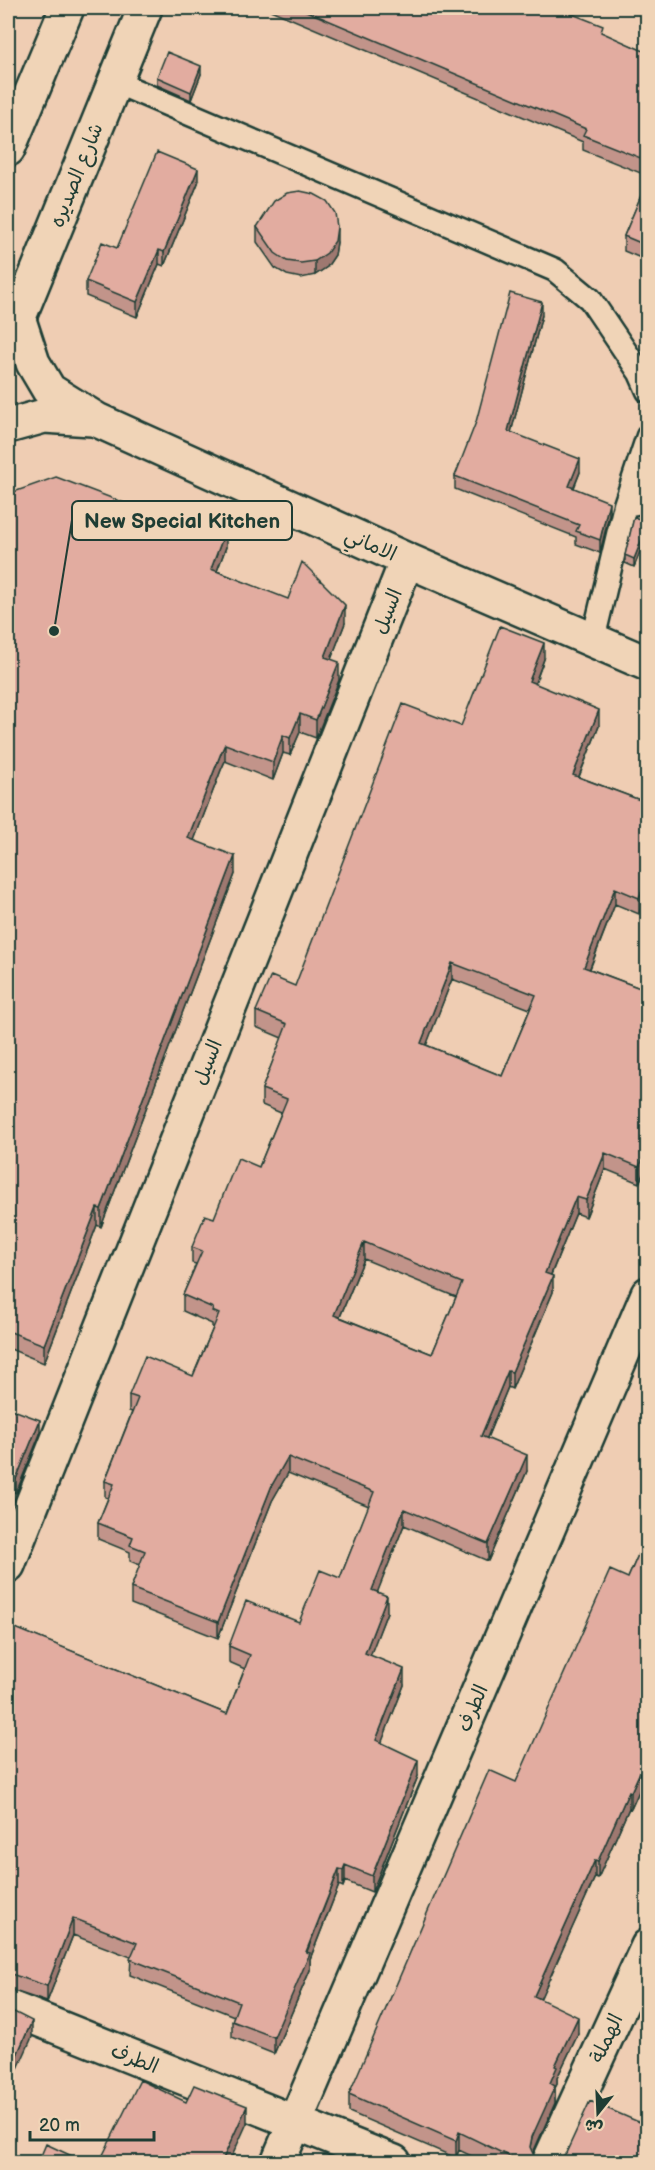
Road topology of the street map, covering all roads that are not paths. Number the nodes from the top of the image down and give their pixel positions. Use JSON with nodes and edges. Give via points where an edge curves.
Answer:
{"nodes":[{"id":1,"x":67,"y":8,"type":"edge"},
{"id":2,"x":146,"y":8,"type":"edge"},
{"id":3,"x":114,"y":82,"type":"junction"},
{"id":4,"x":8,"y":149,"type":"edge"},
{"id":5,"x":13,"y":330,"type":"edge"},
{"id":6,"x":648,"y":390,"type":"edge"},
{"id":7,"x":97,"y":420,"type":"junction"},
{"id":8,"x":8,"y":426,"type":"edge"},
{"id":9,"x":648,"y":436,"type":"edge"},
{"id":10,"x":648,"y":501,"type":"edge"},
{"id":11,"x":625,"y":505,"type":"junction"},
{"id":12,"x":407,"y":560,"type":"junction"},
{"id":13,"x":592,"y":640,"type":"junction"},
{"id":14,"x":648,"y":664,"type":"edge"},
{"id":15,"x":648,"y":1294,"type":"edge"},
{"id":16,"x":17,"y":1513,"type":"edge"},
{"id":17,"x":8,"y":1565,"type":"edge"},
{"id":18,"x":648,"y":1946,"type":"edge"},
{"id":19,"x":8,"y":2007,"type":"edge"},
{"id":20,"x":296,"y":2121,"type":"junction"},
{"id":21,"x":278,"y":2163,"type":"edge"},
{"id":22,"x":394,"y":2163,"type":"edge"},
{"id":23,"x":549,"y":2163,"type":"edge"}],
"edges":[{"from":1,"to":4,"type":"street"},
{"from":2,"to":3,"type":"street","name":"شارع الصديره"},
{"from":3,"to":5,"type":"street","name":"شارع الصديره"},
{"from":3,"to":6,"type":"lane","via":[[555,270],[590,299]]},
{"from":5,"to":7,"type":"street","name":"الاماني","via":[[49,390]]},
{"from":7,"to":8,"type":"street","name":"الاماني","via":[[44,416]]},
{"from":7,"to":12,"type":"street","name":"الاماني"},
{"from":9,"to":11,"type":"lane"},
{"from":10,"to":11,"type":"lane"},
{"from":11,"to":13,"type":"lane"},
{"from":12,"to":13,"type":"street","name":"الاماني"},
{"from":12,"to":16,"type":"street","name":"السيل"},
{"from":13,"to":14,"type":"street","name":"الاماني"},
{"from":15,"to":20,"type":"street","name":"الطرف"},
{"from":16,"to":17,"type":"street","name":"السيل"},
{"from":18,"to":23,"type":"street","name":"الهملة"},
{"from":19,"to":20,"type":"street","name":"الطرف"},
{"from":20,"to":21,"type":"street","name":"الطرف"},
{"from":20,"to":22,"type":"street"}]}
